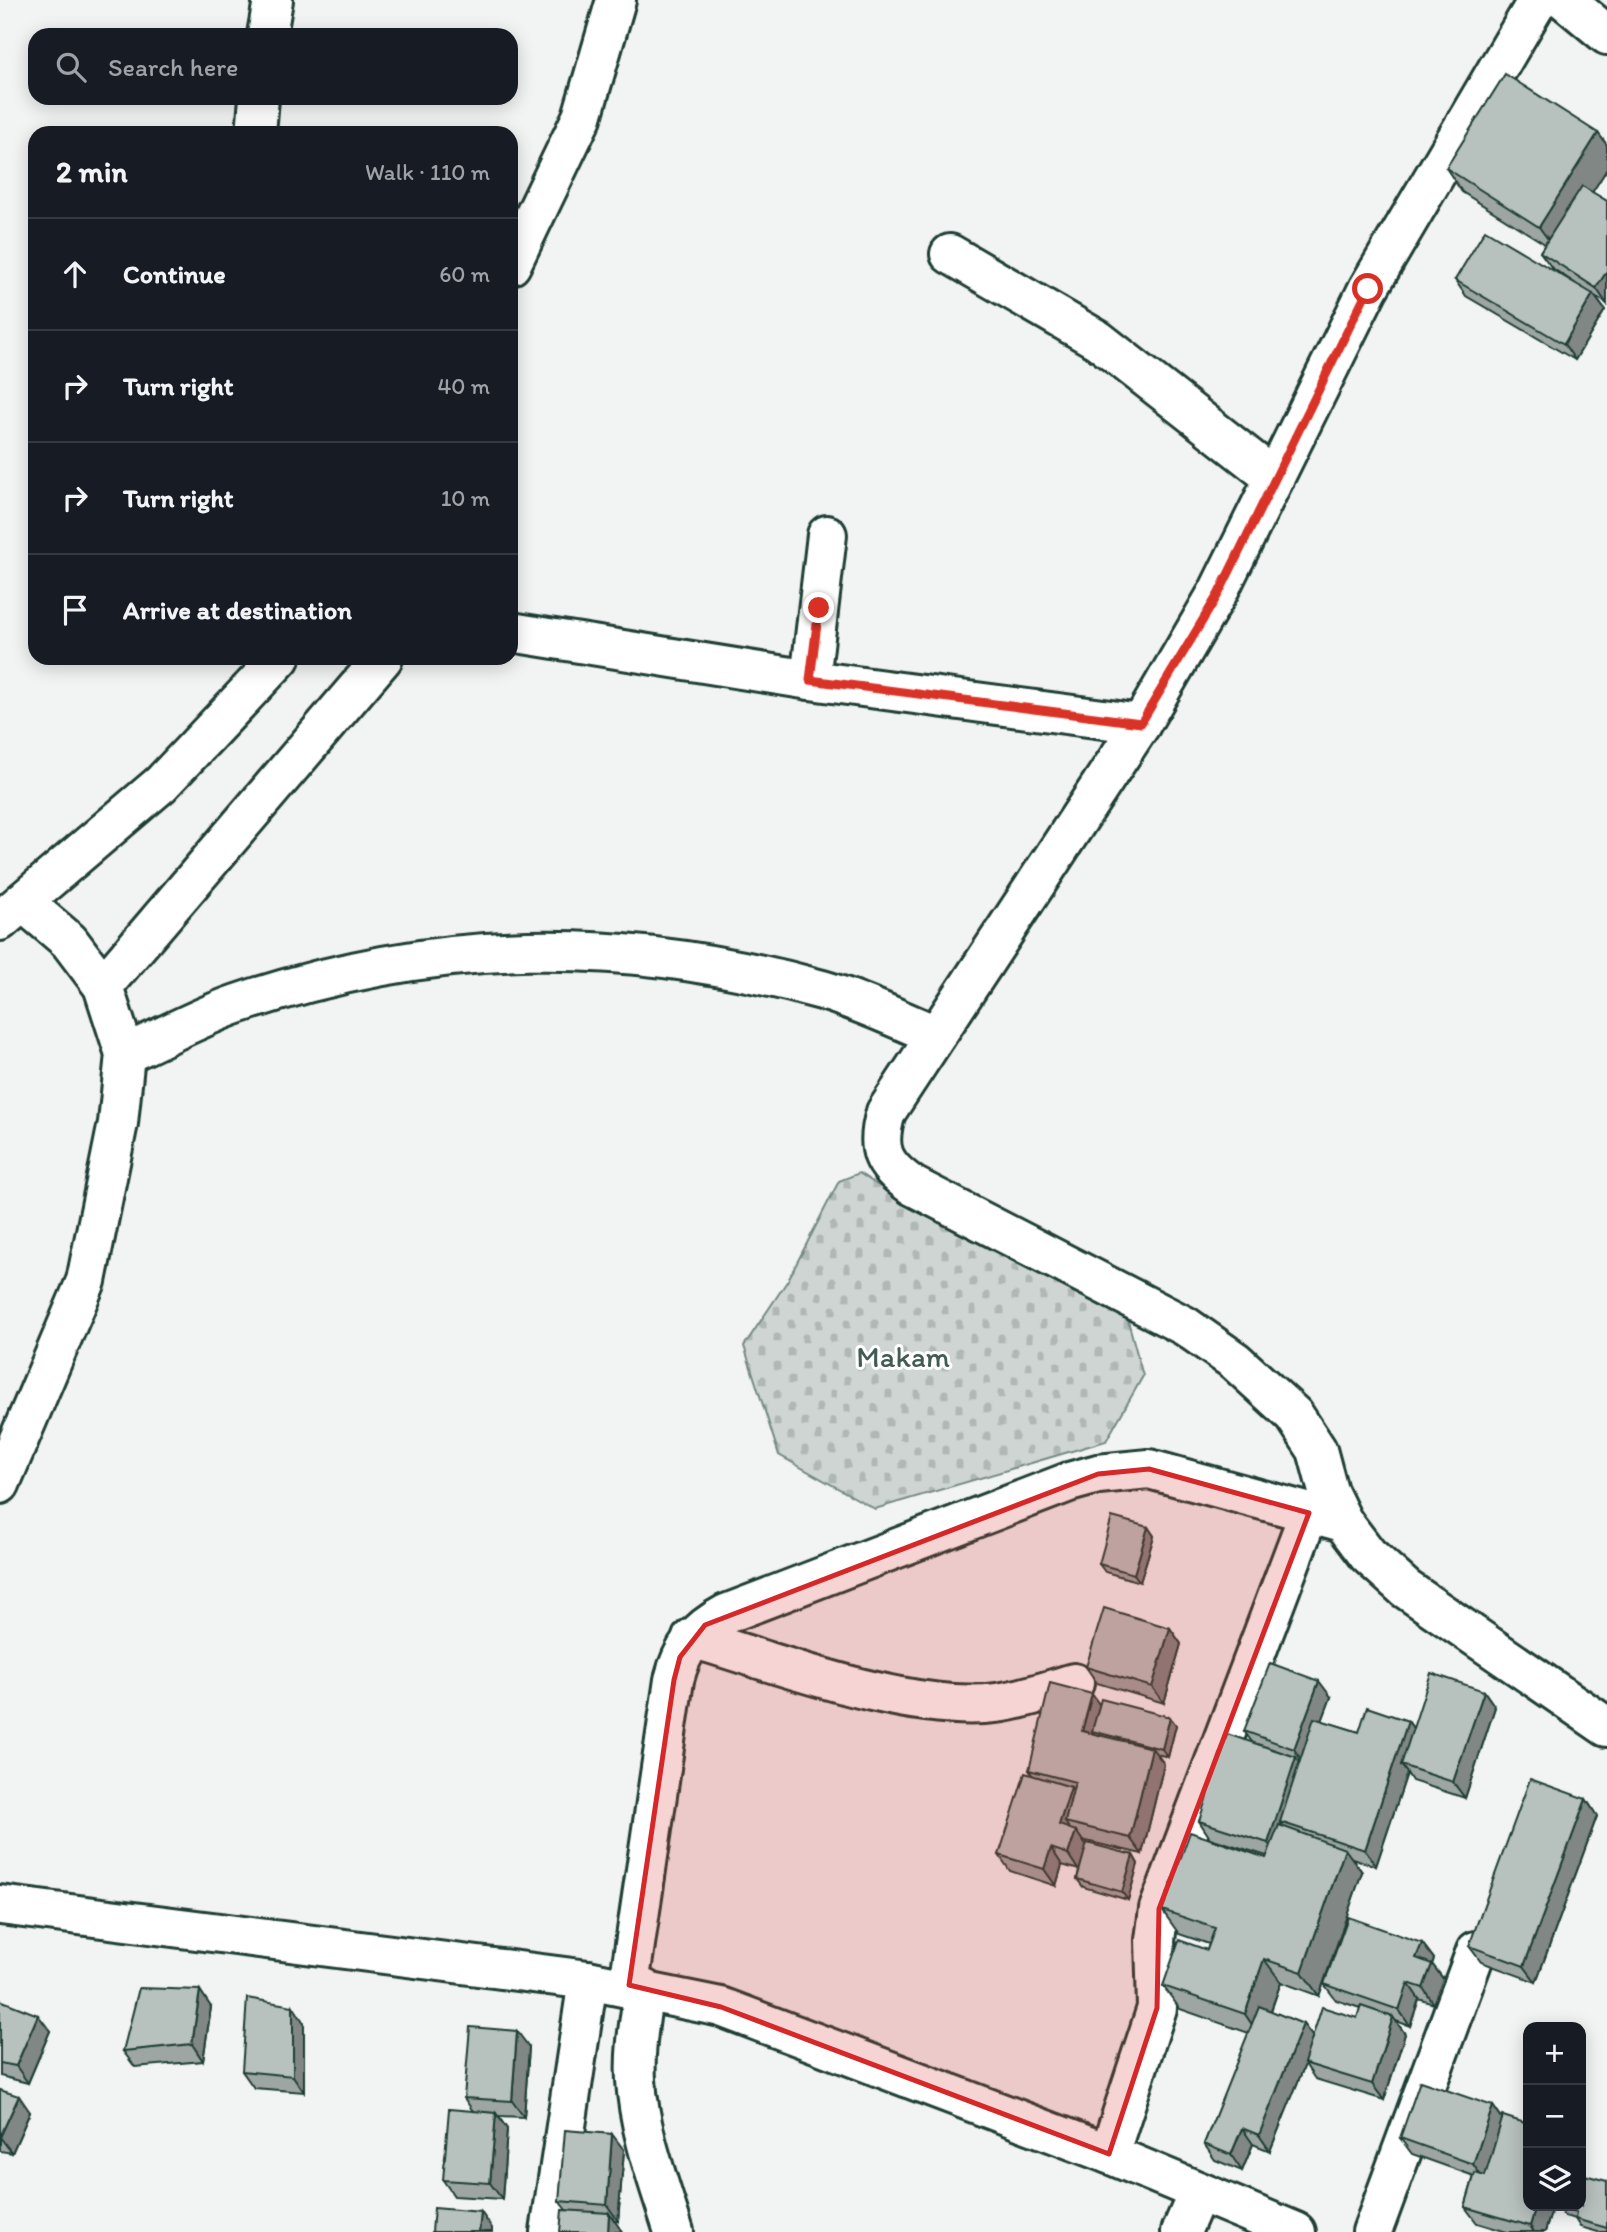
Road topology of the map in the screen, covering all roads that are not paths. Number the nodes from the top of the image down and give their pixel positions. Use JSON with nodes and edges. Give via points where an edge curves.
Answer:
{"nodes":[{"id":1,"x":273,"y":0,"type":"edge"},
{"id":2,"x":617,"y":0,"type":"edge"},
{"id":3,"x":1538,"y":0,"type":"edge"},
{"id":4,"x":1565,"y":0,"type":"edge"},
{"id":5,"x":268,"y":28,"type":"edge"},
{"id":6,"x":1607,"y":35,"type":"edge"},
{"id":7,"x":259,"y":105,"type":"edge"},
{"id":8,"x":257,"y":126,"type":"edge"},
{"id":9,"x":518,"y":250,"type":"edge"},
{"id":10,"x":950,"y":254,"type":"dead end"},
{"id":11,"x":1273,"y":477,"type":"junction"},
{"id":12,"x":827,"y":535,"type":"dead end"},
{"id":13,"x":518,"y":633,"type":"edge"},
{"id":14,"x":273,"y":665,"type":"edge"},
{"id":15,"x":377,"y":665,"type":"edge"},
{"id":16,"x":810,"y":680,"type":"junction"},
{"id":17,"x":1141,"y":723,"type":"junction"},
{"id":18,"x":11,"y":911,"type":"edge"},
{"id":19,"x":103,"y":986,"type":"junction"},
{"id":20,"x":936,"y":1035,"type":"junction"},
{"id":21,"x":125,"y":1054,"type":"junction"},
{"id":22,"x":0,"y":1484,"type":"edge"},
{"id":23,"x":1326,"y":1518,"type":"junction"},
{"id":24,"x":692,"y":1638,"type":"junction"},
{"id":25,"x":1074,"y":1683,"type":"dead end"},
{"id":26,"x":1607,"y":1727,"type":"edge"},
{"id":27,"x":0,"y":1905,"type":"edge"},
{"id":28,"x":1476,"y":1951,"type":"edge"},
{"id":29,"x":589,"y":1980,"type":"junction"},
{"id":30,"x":637,"y":1987,"type":"junction"},
{"id":31,"x":1109,"y":2154,"type":"junction"},
{"id":32,"x":1198,"y":2193,"type":"junction"},
{"id":33,"x":550,"y":2232,"type":"edge"},
{"id":34,"x":674,"y":2232,"type":"edge"},
{"id":35,"x":1181,"y":2232,"type":"edge"},
{"id":36,"x":1296,"y":2232,"type":"edge"},
{"id":37,"x":1372,"y":2232,"type":"edge"}],
"edges":[{"from":1,"to":5,"type":"street"},
{"from":2,"to":9,"type":"street","via":[[582,117]]},
{"from":3,"to":11,"type":"street","via":[[1368,289]]},
{"from":4,"to":6,"type":"street"},
{"from":7,"to":8,"type":"street"},
{"from":10,"to":11,"type":"street","via":[[1098,340]]},
{"from":11,"to":17,"type":"street","via":[[1219,593]]},
{"from":12,"to":16,"type":"street"},
{"from":13,"to":16,"type":"street"},
{"from":14,"to":18,"type":"street","via":[[161,783]]},
{"from":15,"to":19,"type":"street"},
{"from":16,"to":17,"type":"street"},
{"from":17,"to":20,"type":"street"},
{"from":18,"to":19,"type":"street","via":[[69,941]]},
{"from":19,"to":21,"type":"street"},
{"from":20,"to":21,"type":"street","via":[[825,991],[708,963],[589,949],[469,952],[350,970],[235,1005]]},
{"from":20,"to":23,"type":"street","via":[[886,1112],[881,1144],[890,1169],[913,1186],[1185,1326],[1234,1361],[1294,1415],[1317,1450],[1328,1491]]},
{"from":21,"to":22,"type":"street","via":[[118,1123],[86,1281]]},
{"from":23,"to":24,"type":"street","via":[[1149,1469],[1098,1474],[726,1614]]},
{"from":23,"to":26,"type":"street","via":[[1406,1589]]},
{"from":23,"to":31,"type":"street","via":[[1159,1909],[1157,2008]]},
{"from":24,"to":25,"type":"street","via":[[894,1695],[947,1705],[997,1703]]},
{"from":24,"to":30,"type":"street","via":[[680,1657],[674,1680]]},
{"from":27,"to":29,"type":"street"},
{"from":28,"to":37,"type":"street"},
{"from":29,"to":30,"type":"street"},
{"from":29,"to":33,"type":"street"},
{"from":30,"to":31,"type":"street","via":[[721,2007]]},
{"from":30,"to":34,"type":"street","via":[[636,2079],[642,2123]]},
{"from":31,"to":32,"type":"street"},
{"from":32,"to":35,"type":"street"},
{"from":32,"to":36,"type":"street"}]}
